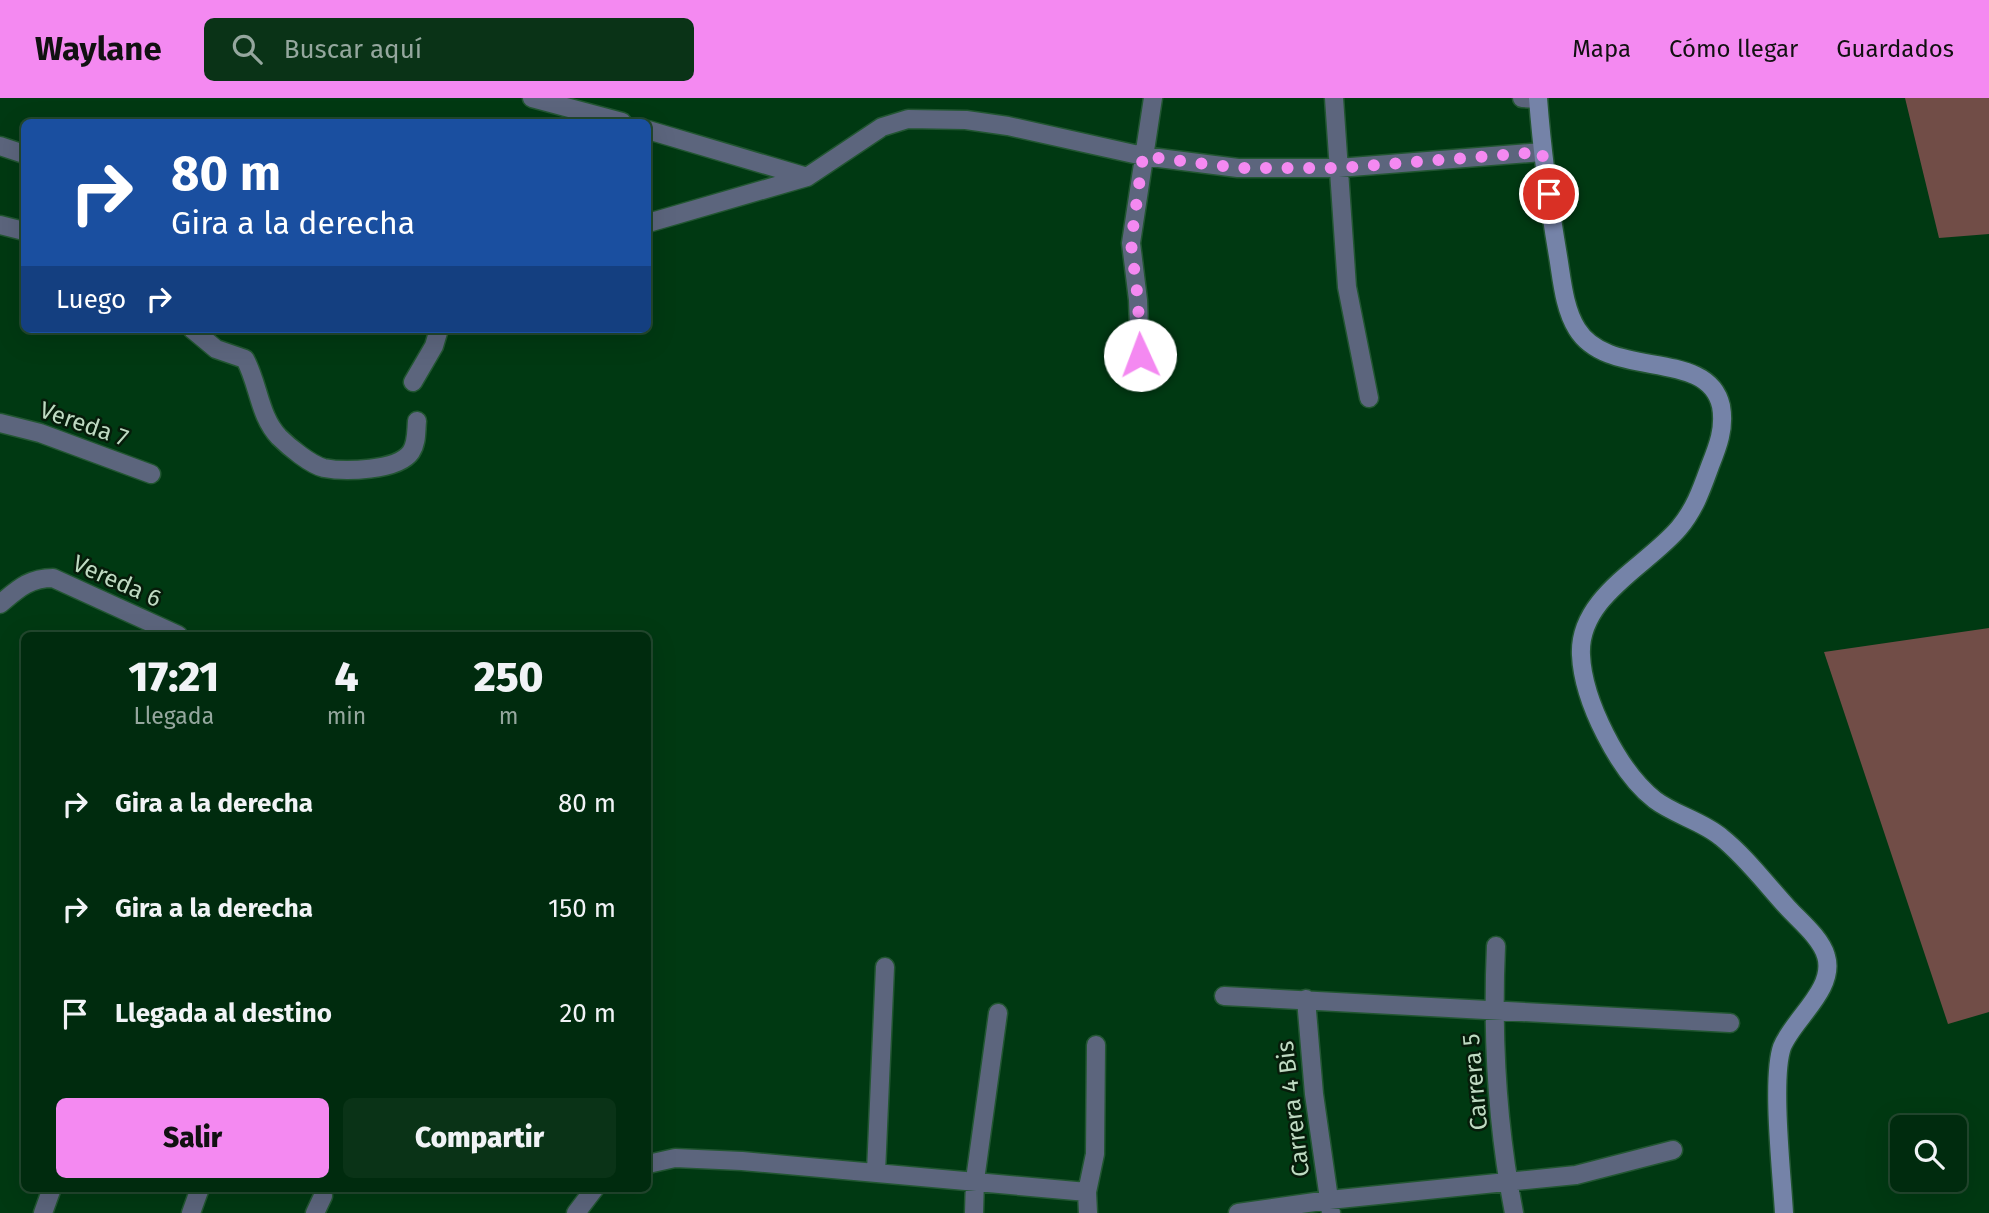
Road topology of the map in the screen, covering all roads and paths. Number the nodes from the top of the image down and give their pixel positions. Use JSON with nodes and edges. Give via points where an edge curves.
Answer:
{"nodes":[{"id":1,"x":532,"y":98,"type":"edge"},
{"id":2,"x":1153,"y":98,"type":"edge"},
{"id":3,"x":1334,"y":98,"type":"edge"},
{"id":4,"x":1532,"y":98,"type":"edge"},
{"id":5,"x":610,"y":119,"type":"edge"},
{"id":6,"x":651,"y":131,"type":"edge"},
{"id":7,"x":0,"y":146,"type":"edge"},
{"id":8,"x":1542,"y":152,"type":"junction"},
{"id":9,"x":21,"y":153,"type":"edge"},
{"id":10,"x":1143,"y":156,"type":"junction"},
{"id":11,"x":1338,"y":168,"type":"junction"},
{"id":12,"x":807,"y":177,"type":"junction"},
{"id":13,"x":651,"y":222,"type":"edge"},
{"id":14,"x":0,"y":225,"type":"edge"},
{"id":15,"x":21,"y":230,"type":"edge"},
{"id":16,"x":197,"y":333,"type":"edge"},
{"id":17,"x":438,"y":333,"type":"edge"},
{"id":18,"x":1140,"y":355,"type":"dead end"},
{"id":19,"x":413,"y":382,"type":"dead end"},
{"id":20,"x":1369,"y":398,"type":"dead end"},
{"id":21,"x":417,"y":421,"type":"dead end"},
{"id":22,"x":0,"y":423,"type":"edge"},
{"id":23,"x":151,"y":474,"type":"dead end"},
{"id":24,"x":0,"y":604,"type":"edge"},
{"id":25,"x":171,"y":632,"type":"edge"},
{"id":26,"x":1496,"y":946,"type":"dead end"},
{"id":27,"x":886,"y":967,"type":"dead end"},
{"id":28,"x":1224,"y":996,"type":"dead end"},
{"id":29,"x":1306,"y":999,"type":"junction"},
{"id":30,"x":1493,"y":1011,"type":"junction"},
{"id":31,"x":998,"y":1013,"type":"dead end"},
{"id":32,"x":1730,"y":1023,"type":"dead end"},
{"id":33,"x":1096,"y":1045,"type":"dead end"},
{"id":34,"x":1673,"y":1150,"type":"dead end"},
{"id":35,"x":651,"y":1163,"type":"edge"},
{"id":36,"x":876,"y":1172,"type":"junction"},
{"id":37,"x":975,"y":1180,"type":"junction"},
{"id":38,"x":1508,"y":1182,"type":"junction"},
{"id":39,"x":51,"y":1192,"type":"edge"},
{"id":40,"x":199,"y":1192,"type":"edge"},
{"id":41,"x":592,"y":1192,"type":"edge"},
{"id":42,"x":1087,"y":1192,"type":"junction"},
{"id":43,"x":1330,"y":1206,"type":"edge"},
{"id":44,"x":1238,"y":1212,"type":"edge"},
{"id":45,"x":43,"y":1213,"type":"edge"},
{"id":46,"x":191,"y":1213,"type":"edge"},
{"id":47,"x":576,"y":1213,"type":"edge"},
{"id":48,"x":974,"y":1213,"type":"edge"},
{"id":49,"x":1088,"y":1213,"type":"edge"},
{"id":50,"x":1514,"y":1213,"type":"edge"},
{"id":51,"x":1784,"y":1213,"type":"edge"}],
"edges":[{"from":1,"to":5,"type":"street"},
{"from":2,"to":10,"type":"street"},
{"from":3,"to":11,"type":"street"},
{"from":4,"to":8,"type":"main road"},
{"from":6,"to":12,"type":"street"},
{"from":7,"to":9,"type":"street"},
{"from":8,"to":11,"type":"street"},
{"from":8,"to":51,"type":"main road","via":[[1564,296],[1576,328],[1588,343],[1610,355],[1704,379],[1717,391],[1721,406],[1721,437],[1692,510],[1594,609],[1581,654],[1601,726],[1636,784],[1657,802],[1721,836],[1825,953],[1825,978],[1788,1036],[1779,1065]]},
{"from":10,"to":11,"type":"street","via":[[1238,168]]},
{"from":10,"to":12,"type":"street","via":[[1008,126],[908,120],[882,127]]},
{"from":10,"to":18,"type":"street","via":[[1131,243]]},
{"from":11,"to":20,"type":"street","via":[[1347,287]]},
{"from":12,"to":13,"type":"street"},
{"from":14,"to":15,"type":"street"},
{"from":16,"to":21,"type":"street","via":[[216,349],[245,359],[266,421],[281,439],[321,468],[372,470],[409,456]]},
{"from":17,"to":19,"type":"street"},
{"from":22,"to":23,"type":"street","name":"Vereda 7"},
{"from":24,"to":25,"type":"street","name":"Vereda 6","via":[[23,584],[53,578]]},
{"from":26,"to":30,"type":"street","name":"Carrera 5"},
{"from":27,"to":36,"type":"street"},
{"from":28,"to":29,"type":"street"},
{"from":29,"to":30,"type":"street"},
{"from":29,"to":43,"type":"street","name":"Carrera 4 Bis"},
{"from":30,"to":32,"type":"street"},
{"from":30,"to":38,"type":"street","name":"Carrera 5"},
{"from":31,"to":37,"type":"street"},
{"from":33,"to":42,"type":"street","via":[[1094,1154]]},
{"from":34,"to":38,"type":"street","via":[[1576,1175]]},
{"from":35,"to":36,"type":"street","via":[[702,1159]]},
{"from":36,"to":37,"type":"street"},
{"from":37,"to":42,"type":"street"},
{"from":37,"to":48,"type":"street"},
{"from":38,"to":43,"type":"street"},
{"from":38,"to":50,"type":"street","name":"Carrera 5"},
{"from":39,"to":45,"type":"street"},
{"from":40,"to":46,"type":"street"},
{"from":41,"to":47,"type":"street"},
{"from":42,"to":49,"type":"street"},
{"from":43,"to":44,"type":"street"}]}
